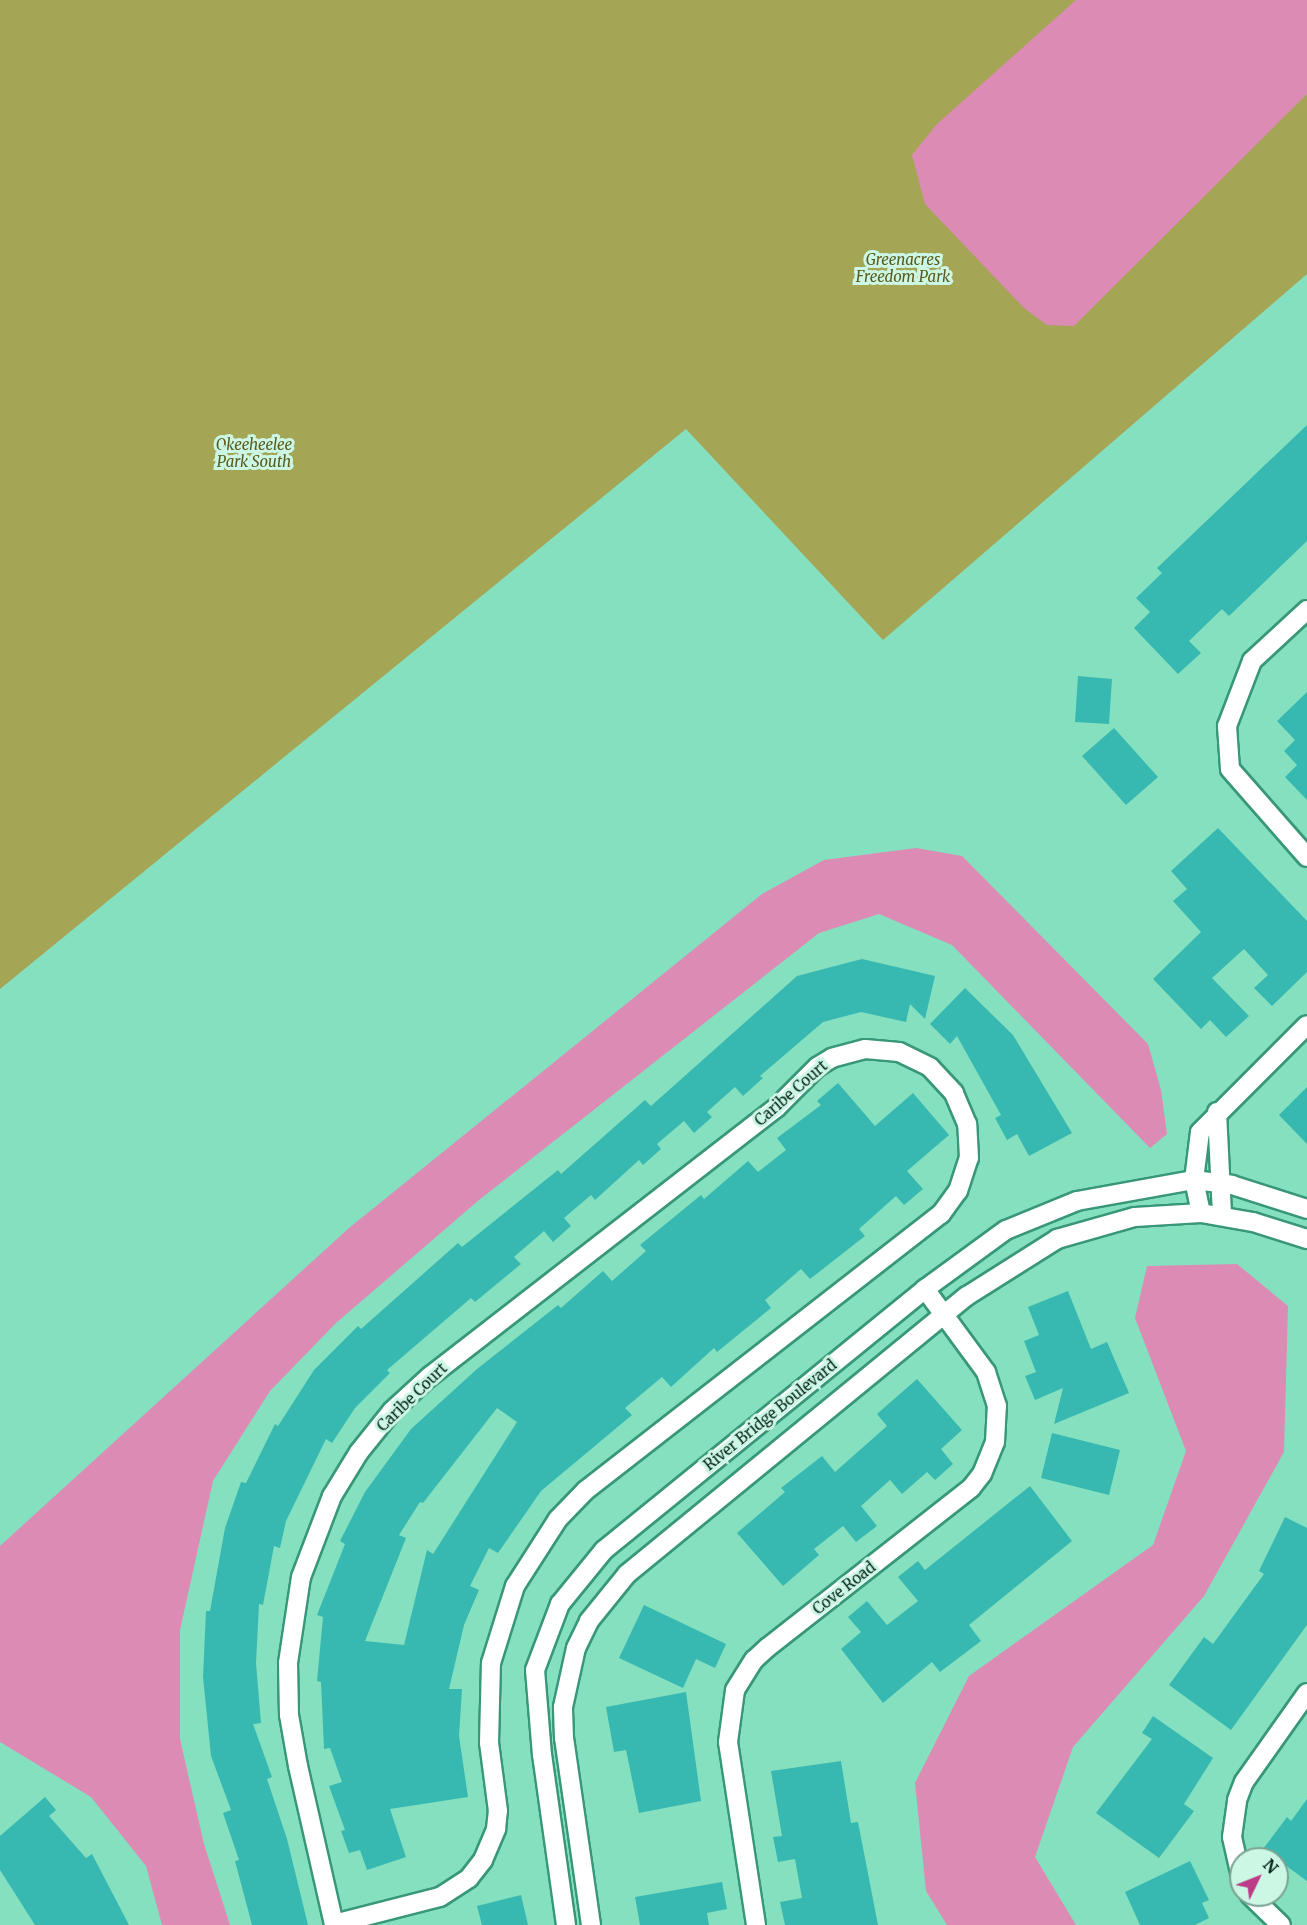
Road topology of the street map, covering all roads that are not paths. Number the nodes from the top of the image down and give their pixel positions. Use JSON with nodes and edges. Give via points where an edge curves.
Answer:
{"nodes":[{"id":1,"x":1307,"y":610,"type":"edge"},
{"id":2,"x":1307,"y":857,"type":"edge"},
{"id":3,"x":1307,"y":1025,"type":"edge"},
{"id":4,"x":1217,"y":1112,"type":"junction"},
{"id":5,"x":1194,"y":1180,"type":"junction"},
{"id":6,"x":1219,"y":1183,"type":"junction"},
{"id":7,"x":1307,"y":1209,"type":"edge"},
{"id":8,"x":1201,"y":1213,"type":"junction"},
{"id":9,"x":1222,"y":1216,"type":"junction"},
{"id":10,"x":1307,"y":1239,"type":"edge"},
{"id":11,"x":925,"y":1289,"type":"junction"},
{"id":12,"x":944,"y":1314,"type":"junction"},
{"id":13,"x":1307,"y":1693,"type":"edge"},
{"id":14,"x":1234,"y":1847,"type":"edge"},
{"id":15,"x":1262,"y":1907,"type":"edge"},
{"id":16,"x":334,"y":1924,"type":"edge"},
{"id":17,"x":566,"y":1925,"type":"edge"},
{"id":18,"x":591,"y":1925,"type":"edge"},
{"id":19,"x":756,"y":1925,"type":"edge"},
{"id":20,"x":1281,"y":1925,"type":"edge"}],
"edges":[{"from":1,"to":2,"type":"street","via":[[1252,661],[1227,726],[1230,769]]},
{"from":3,"to":4,"type":"street"},
{"from":4,"to":5,"type":"street","via":[[1200,1132]]},
{"from":4,"to":6,"type":"street"},
{"from":5,"to":6,"type":"street","name":"River Bridge Boulevard"},
{"from":5,"to":8,"type":"street"},
{"from":5,"to":11,"type":"street","name":"River Bridge Boulevard","via":[[1119,1191],[1054,1210],[996,1236]]},
{"from":6,"to":7,"type":"street","name":"River Bridge Boulevard"},
{"from":6,"to":9,"type":"street"},
{"from":8,"to":9,"type":"street"},
{"from":8,"to":12,"type":"street","via":[[1135,1217],[1057,1239],[1014,1263]]},
{"from":9,"to":10,"type":"street"},
{"from":11,"to":12,"type":"street","name":"Cove Road"},
{"from":11,"to":17,"type":"street","name":"River Bridge Boulevard","via":[[604,1550],[560,1604],[535,1670]]},
{"from":12,"to":18,"type":"street","via":[[627,1574],[589,1621],[570,1668],[563,1707]]},
{"from":12,"to":19,"type":"street","name":"Cove Road","via":[[976,1357],[993,1389],[998,1424],[982,1474],[958,1500],[767,1648],[754,1660],[735,1690],[728,1742]]},
{"from":13,"to":14,"type":"street","via":[[1244,1782],[1237,1800]]},
{"from":15,"to":20,"type":"street"},
{"from":16,"to":16,"type":"street","name":"Caribe Court","via":[[297,1766],[289,1715],[288,1663],[304,1567],[332,1496],[359,1452],[392,1412],[430,1376],[776,1108],[817,1067],[848,1052],[874,1049],[899,1052],[930,1067],[954,1093],[967,1124],[969,1158],[958,1191],[941,1214],[586,1490],[558,1519],[515,1586],[491,1663],[489,1743],[498,1811],[496,1828],[483,1860],[469,1878],[440,1897]]}]}
